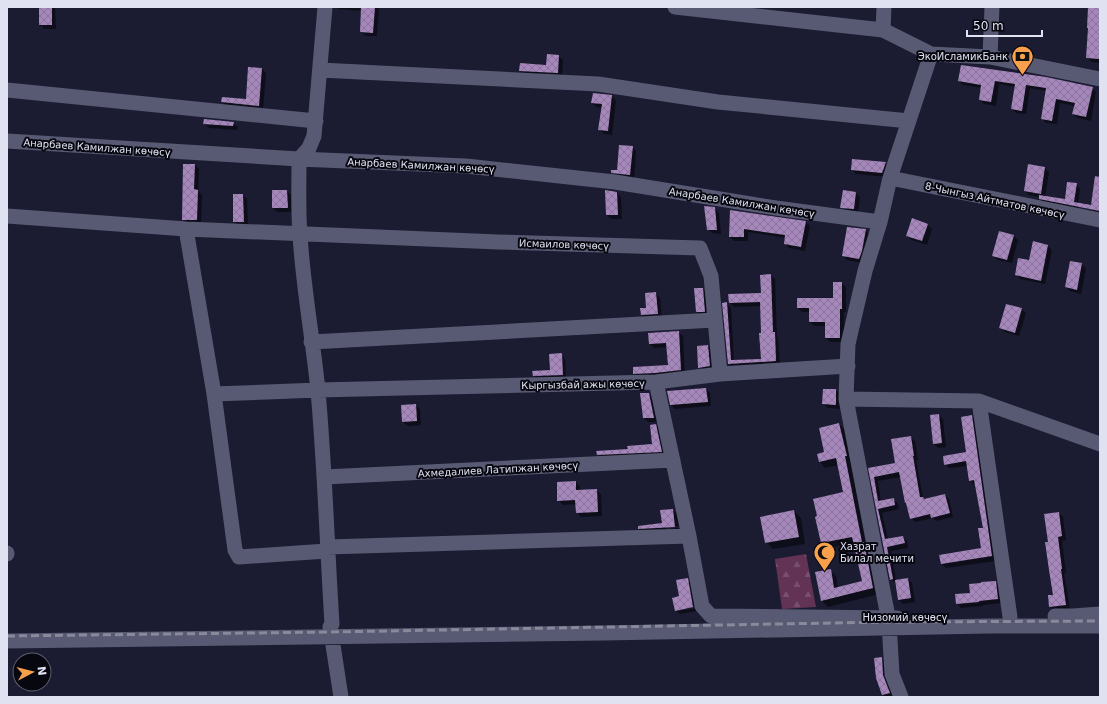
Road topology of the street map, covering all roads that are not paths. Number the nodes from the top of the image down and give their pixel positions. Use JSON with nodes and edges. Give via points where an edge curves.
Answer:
{"nodes":[{"id":1,"x":325,"y":7,"type":"edge"},
{"id":2,"x":675,"y":7,"type":"edge"},
{"id":3,"x":884,"y":7,"type":"edge"},
{"id":4,"x":992,"y":7,"type":"edge"},
{"id":5,"x":883,"y":30,"type":"junction"},
{"id":6,"x":931,"y":54,"type":"junction"},
{"id":7,"x":990,"y":57,"type":"junction"},
{"id":8,"x":320,"y":70,"type":"junction"},
{"id":9,"x":1100,"y":79,"type":"edge"},
{"id":10,"x":7,"y":90,"type":"edge"},
{"id":11,"x":909,"y":120,"type":"junction"},
{"id":12,"x":316,"y":121,"type":"junction"},
{"id":13,"x":7,"y":141,"type":"edge"},
{"id":14,"x":300,"y":159,"type":"junction"},
{"id":15,"x":890,"y":178,"type":"junction"},
{"id":16,"x":7,"y":216,"type":"edge"},
{"id":17,"x":1100,"y":220,"type":"edge"},
{"id":18,"x":880,"y":222,"type":"junction"},
{"id":19,"x":186,"y":229,"type":"junction"},
{"id":20,"x":300,"y":234,"type":"junction"},
{"id":21,"x":715,"y":320,"type":"junction"},
{"id":22,"x":311,"y":342,"type":"junction"},
{"id":23,"x":848,"y":366,"type":"junction"},
{"id":24,"x":720,"y":374,"type":"junction"},
{"id":25,"x":656,"y":382,"type":"junction"},
{"id":26,"x":318,"y":390,"type":"junction"},
{"id":27,"x":214,"y":394,"type":"junction"},
{"id":28,"x":846,"y":399,"type":"junction"},
{"id":29,"x":979,"y":401,"type":"junction"},
{"id":30,"x":1100,"y":444,"type":"edge"},
{"id":31,"x":672,"y":460,"type":"junction"},
{"id":32,"x":324,"y":477,"type":"junction"},
{"id":33,"x":689,"y":536,"type":"junction"},
{"id":34,"x":327,"y":549,"type":"junction"},
{"id":35,"x":1100,"y":614,"type":"edge"},
{"id":36,"x":1010,"y":616,"type":"junction"},
{"id":37,"x":888,"y":623,"type":"junction"},
{"id":38,"x":1100,"y":626,"type":"edge"},
{"id":39,"x":331,"y":637,"type":"junction"},
{"id":40,"x":7,"y":641,"type":"edge"},
{"id":41,"x":341,"y":697,"type":"edge"},
{"id":42,"x":901,"y":697,"type":"edge"}],
"edges":[{"from":1,"to":8,"type":"street"},
{"from":2,"to":5,"type":"street"},
{"from":3,"to":5,"type":"street"},
{"from":4,"to":7,"type":"street"},
{"from":5,"to":6,"type":"street"},
{"from":6,"to":7,"type":"street"},
{"from":6,"to":11,"type":"street"},
{"from":7,"to":9,"type":"street"},
{"from":8,"to":11,"type":"street","via":[[598,84],[718,102]]},
{"from":8,"to":12,"type":"street"},
{"from":10,"to":12,"type":"street"},
{"from":11,"to":15,"type":"street"},
{"from":12,"to":14,"type":"street","via":[[309,148]]},
{"from":13,"to":14,"type":"street","name":"Анарбаев Камилжан көчөсү"},
{"from":14,"to":18,"type":"street","name":"Анарбаев Камилжан көчөсү","via":[[508,170],[615,182]]},
{"from":14,"to":20,"type":"street"},
{"from":15,"to":17,"type":"street","name":"8-Чынгыз Айтматов көчөсү"},
{"from":15,"to":18,"type":"street"},
{"from":16,"to":19,"type":"street"},
{"from":18,"to":23,"type":"street","via":[[865,271],[848,344]]},
{"from":19,"to":20,"type":"street"},
{"from":19,"to":27,"type":"street"},
{"from":20,"to":21,"type":"street","name":"Исмаилов көчөсү","via":[[700,248],[712,276]]},
{"from":20,"to":22,"type":"street"},
{"from":21,"to":22,"type":"street"},
{"from":21,"to":24,"type":"street","name":"Исмаилов көчөсү"},
{"from":22,"to":26,"type":"street"},
{"from":23,"to":24,"type":"street","name":"Кыргызбай ажы көчөсү"},
{"from":23,"to":28,"type":"street"},
{"from":24,"to":25,"type":"street","name":"Кыргызбай ажы көчөсү"},
{"from":25,"to":26,"type":"street","name":"Кыргызбай ажы көчөсү"},
{"from":25,"to":31,"type":"street"},
{"from":26,"to":27,"type":"street","name":"Кыргызбай ажы көчөсү"},
{"from":26,"to":32,"type":"street"},
{"from":27,"to":34,"type":"street","via":[[235,550],[239,557]]},
{"from":28,"to":29,"type":"street"},
{"from":28,"to":37,"type":"street"},
{"from":29,"to":30,"type":"street"},
{"from":29,"to":36,"type":"street"},
{"from":31,"to":32,"type":"street","name":"Ахмедалиев Латипжан көчөсү"},
{"from":31,"to":33,"type":"street"},
{"from":32,"to":34,"type":"street"},
{"from":33,"to":34,"type":"street"},
{"from":33,"to":37,"type":"street","name":"Низомий көчөсү","via":[[702,606],[711,616]]},
{"from":34,"to":39,"type":"street"},
{"from":35,"to":36,"type":"street","name":"Низомий көчөсү"},
{"from":36,"to":37,"type":"street","name":"Низомий көчөсү"},
{"from":37,"to":38,"type":"street"},
{"from":37,"to":39,"type":"street"},
{"from":37,"to":42,"type":"street","via":[[892,674]]},
{"from":39,"to":40,"type":"street"},
{"from":39,"to":41,"type":"street"}]}
